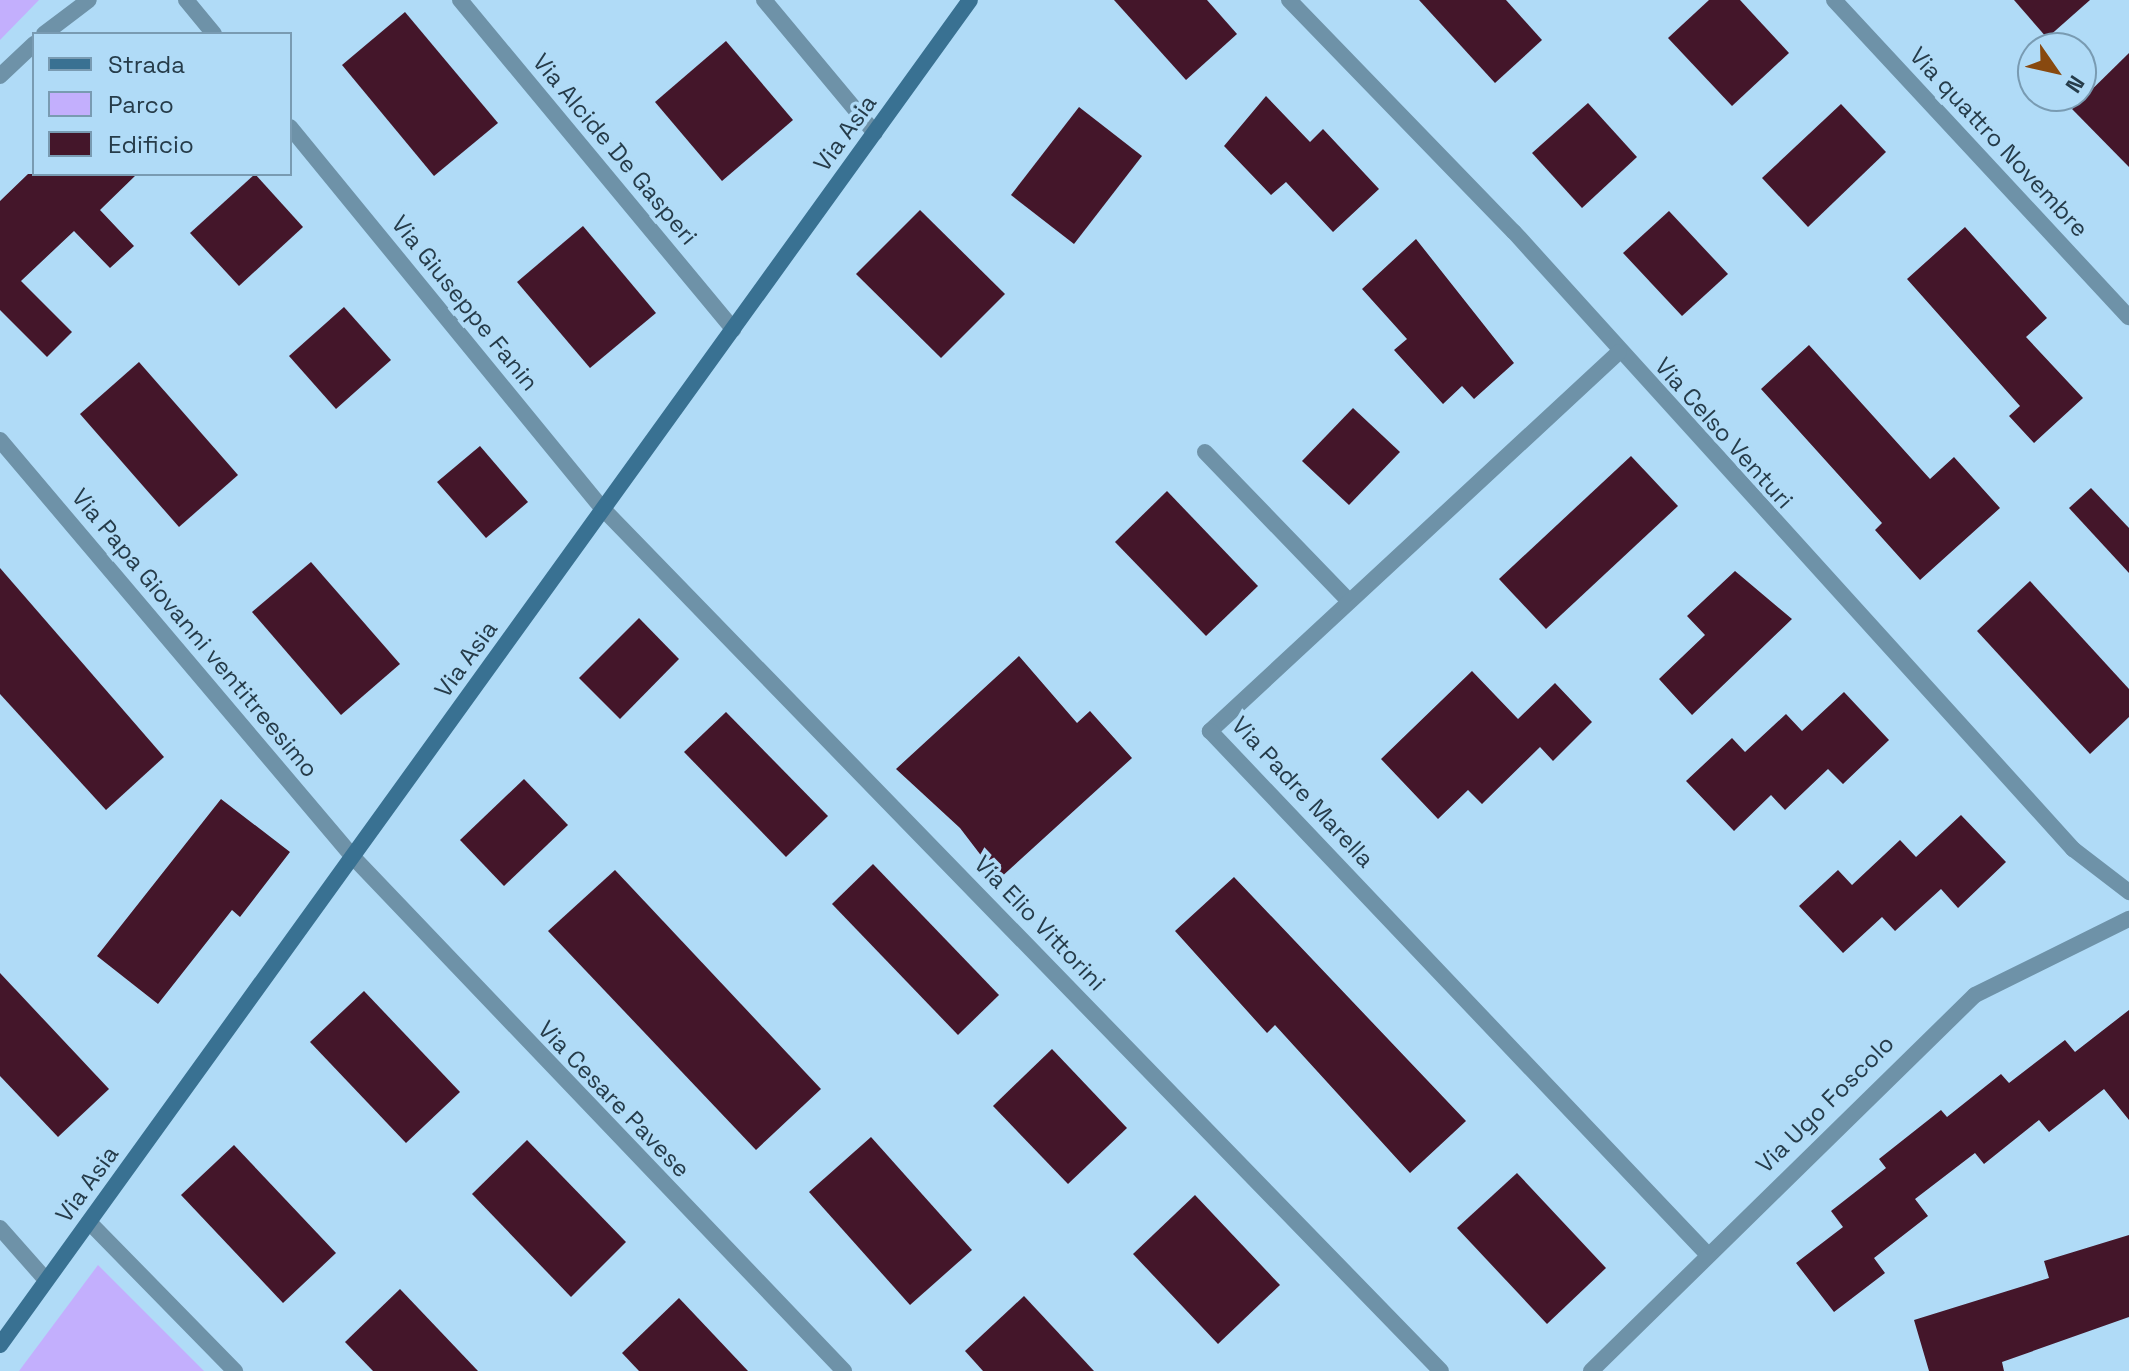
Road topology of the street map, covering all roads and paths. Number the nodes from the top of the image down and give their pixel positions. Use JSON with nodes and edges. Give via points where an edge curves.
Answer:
{"nodes":[{"id":1,"x":89,"y":0,"type":"edge"},
{"id":2,"x":186,"y":0,"type":"edge"},
{"id":3,"x":460,"y":0,"type":"edge"},
{"id":4,"x":764,"y":0,"type":"edge"},
{"id":5,"x":970,"y":0,"type":"edge"},
{"id":6,"x":1289,"y":0,"type":"edge"},
{"id":7,"x":1834,"y":0,"type":"edge"},
{"id":8,"x":47,"y":32,"type":"edge"},
{"id":9,"x":212,"y":32,"type":"edge"},
{"id":10,"x":32,"y":46,"type":"edge"},
{"id":11,"x":0,"y":76,"type":"edge"},
{"id":12,"x":292,"y":129,"type":"edge"},
{"id":13,"x":875,"y":133,"type":"junction"},
{"id":14,"x":2129,"y":317,"type":"edge"},
{"id":15,"x":733,"y":329,"type":"junction"},
{"id":16,"x":1619,"y":352,"type":"junction"},
{"id":17,"x":0,"y":440,"type":"edge"},
{"id":18,"x":1205,"y":452,"type":"dead end"},
{"id":19,"x":603,"y":509,"type":"junction"},
{"id":20,"x":1349,"y":601,"type":"junction"},
{"id":21,"x":353,"y":857,"type":"junction"},
{"id":22,"x":2129,"y":892,"type":"edge"},
{"id":23,"x":2129,"y":919,"type":"edge"},
{"id":24,"x":89,"y":1222,"type":"junction"},
{"id":25,"x":0,"y":1228,"type":"edge"},
{"id":26,"x":1708,"y":1255,"type":"junction"},
{"id":27,"x":46,"y":1280,"type":"junction"},
{"id":28,"x":0,"y":1345,"type":"edge"},
{"id":29,"x":235,"y":1371,"type":"edge"},
{"id":30,"x":844,"y":1371,"type":"edge"},
{"id":31,"x":1441,"y":1371,"type":"edge"},
{"id":32,"x":1591,"y":1371,"type":"edge"}],
"edges":[{"from":1,"to":8,"type":"street"},
{"from":2,"to":9,"type":"street"},
{"from":3,"to":15,"type":"street","name":"Via Alcide De Gasperi"},
{"from":4,"to":13,"type":"street"},
{"from":5,"to":13,"type":"street","name":"Via Asia"},
{"from":6,"to":16,"type":"street","name":"Via Celso Venturi","via":[[1514,232]]},
{"from":7,"to":14,"type":"street","name":"Via quattro Novembre"},
{"from":10,"to":11,"type":"street"},
{"from":12,"to":19,"type":"street","name":"Via Giuseppe Fanin"},
{"from":13,"to":15,"type":"street","name":"Via Asia"},
{"from":15,"to":19,"type":"street","name":"Via Asia"},
{"from":16,"to":20,"type":"street","name":"Via Padre Marella"},
{"from":16,"to":22,"type":"street","name":"Via Celso Venturi","via":[[2063,838]]},
{"from":17,"to":21,"type":"street","name":"Via Papa Giovanni ventitreesimo"},
{"from":18,"to":20,"type":"street"},
{"from":19,"to":21,"type":"street","name":"Via Asia"},
{"from":19,"to":31,"type":"street","name":"Via Elio Vittorini"},
{"from":20,"to":26,"type":"street","name":"Via Padre Marella","via":[[1210,731]]},
{"from":21,"to":24,"type":"street","name":"Via Asia"},
{"from":21,"to":30,"type":"street","name":"Via Cesare Pavese"},
{"from":23,"to":26,"type":"street","name":"Via Ugo Foscolo","via":[[1975,995]]},
{"from":24,"to":27,"type":"street","name":"Via Asia"},
{"from":24,"to":29,"type":"street"},
{"from":25,"to":27,"type":"street"},
{"from":26,"to":32,"type":"street","name":"Via Ugo Foscolo"},
{"from":27,"to":28,"type":"street","name":"Via Asia"}]}
